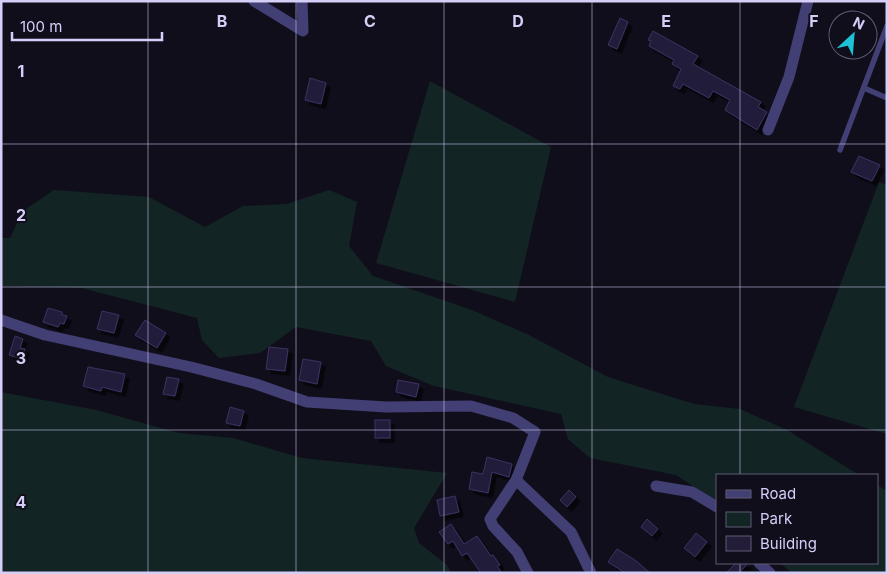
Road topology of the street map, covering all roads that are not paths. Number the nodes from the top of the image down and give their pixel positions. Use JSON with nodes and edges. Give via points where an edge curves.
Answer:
{"nodes":[{"id":1,"x":254,"y":1,"type":"edge"},
{"id":2,"x":808,"y":1,"type":"edge"},
{"id":3,"x":299,"y":3,"type":"edge"},
{"id":4,"x":887,"y":26,"type":"edge"},
{"id":5,"x":864,"y":88,"type":"junction"},
{"id":6,"x":887,"y":98,"type":"edge"},
{"id":7,"x":768,"y":130,"type":"dead end"},
{"id":8,"x":840,"y":150,"type":"dead end"},
{"id":9,"x":1,"y":320,"type":"edge"},
{"id":10,"x":516,"y":480,"type":"junction"},
{"id":11,"x":656,"y":486,"type":"dead end"},
{"id":12,"x":716,"y":506,"type":"edge"},
{"id":13,"x":760,"y":564,"type":"edge"},
{"id":14,"x":528,"y":573,"type":"edge"},
{"id":15,"x":591,"y":573,"type":"edge"},
{"id":16,"x":770,"y":573,"type":"edge"}],
"edges":[{"from":1,"to":3,"type":"street","via":[[304,31]]},
{"from":2,"to":7,"type":"street","via":[[789,77]]},
{"from":4,"to":5,"type":"lane"},
{"from":5,"to":6,"type":"lane"},
{"from":5,"to":8,"type":"lane"},
{"from":9,"to":10,"type":"street","via":[[45,335],[256,384],[307,402],[386,407],[471,406],[513,418],[535,432]]},
{"from":10,"to":14,"type":"street","via":[[490,520],[517,552]]},
{"from":10,"to":15,"type":"street","via":[[572,532]]},
{"from":11,"to":12,"type":"street","via":[[692,492]]},
{"from":13,"to":16,"type":"street"}]}
